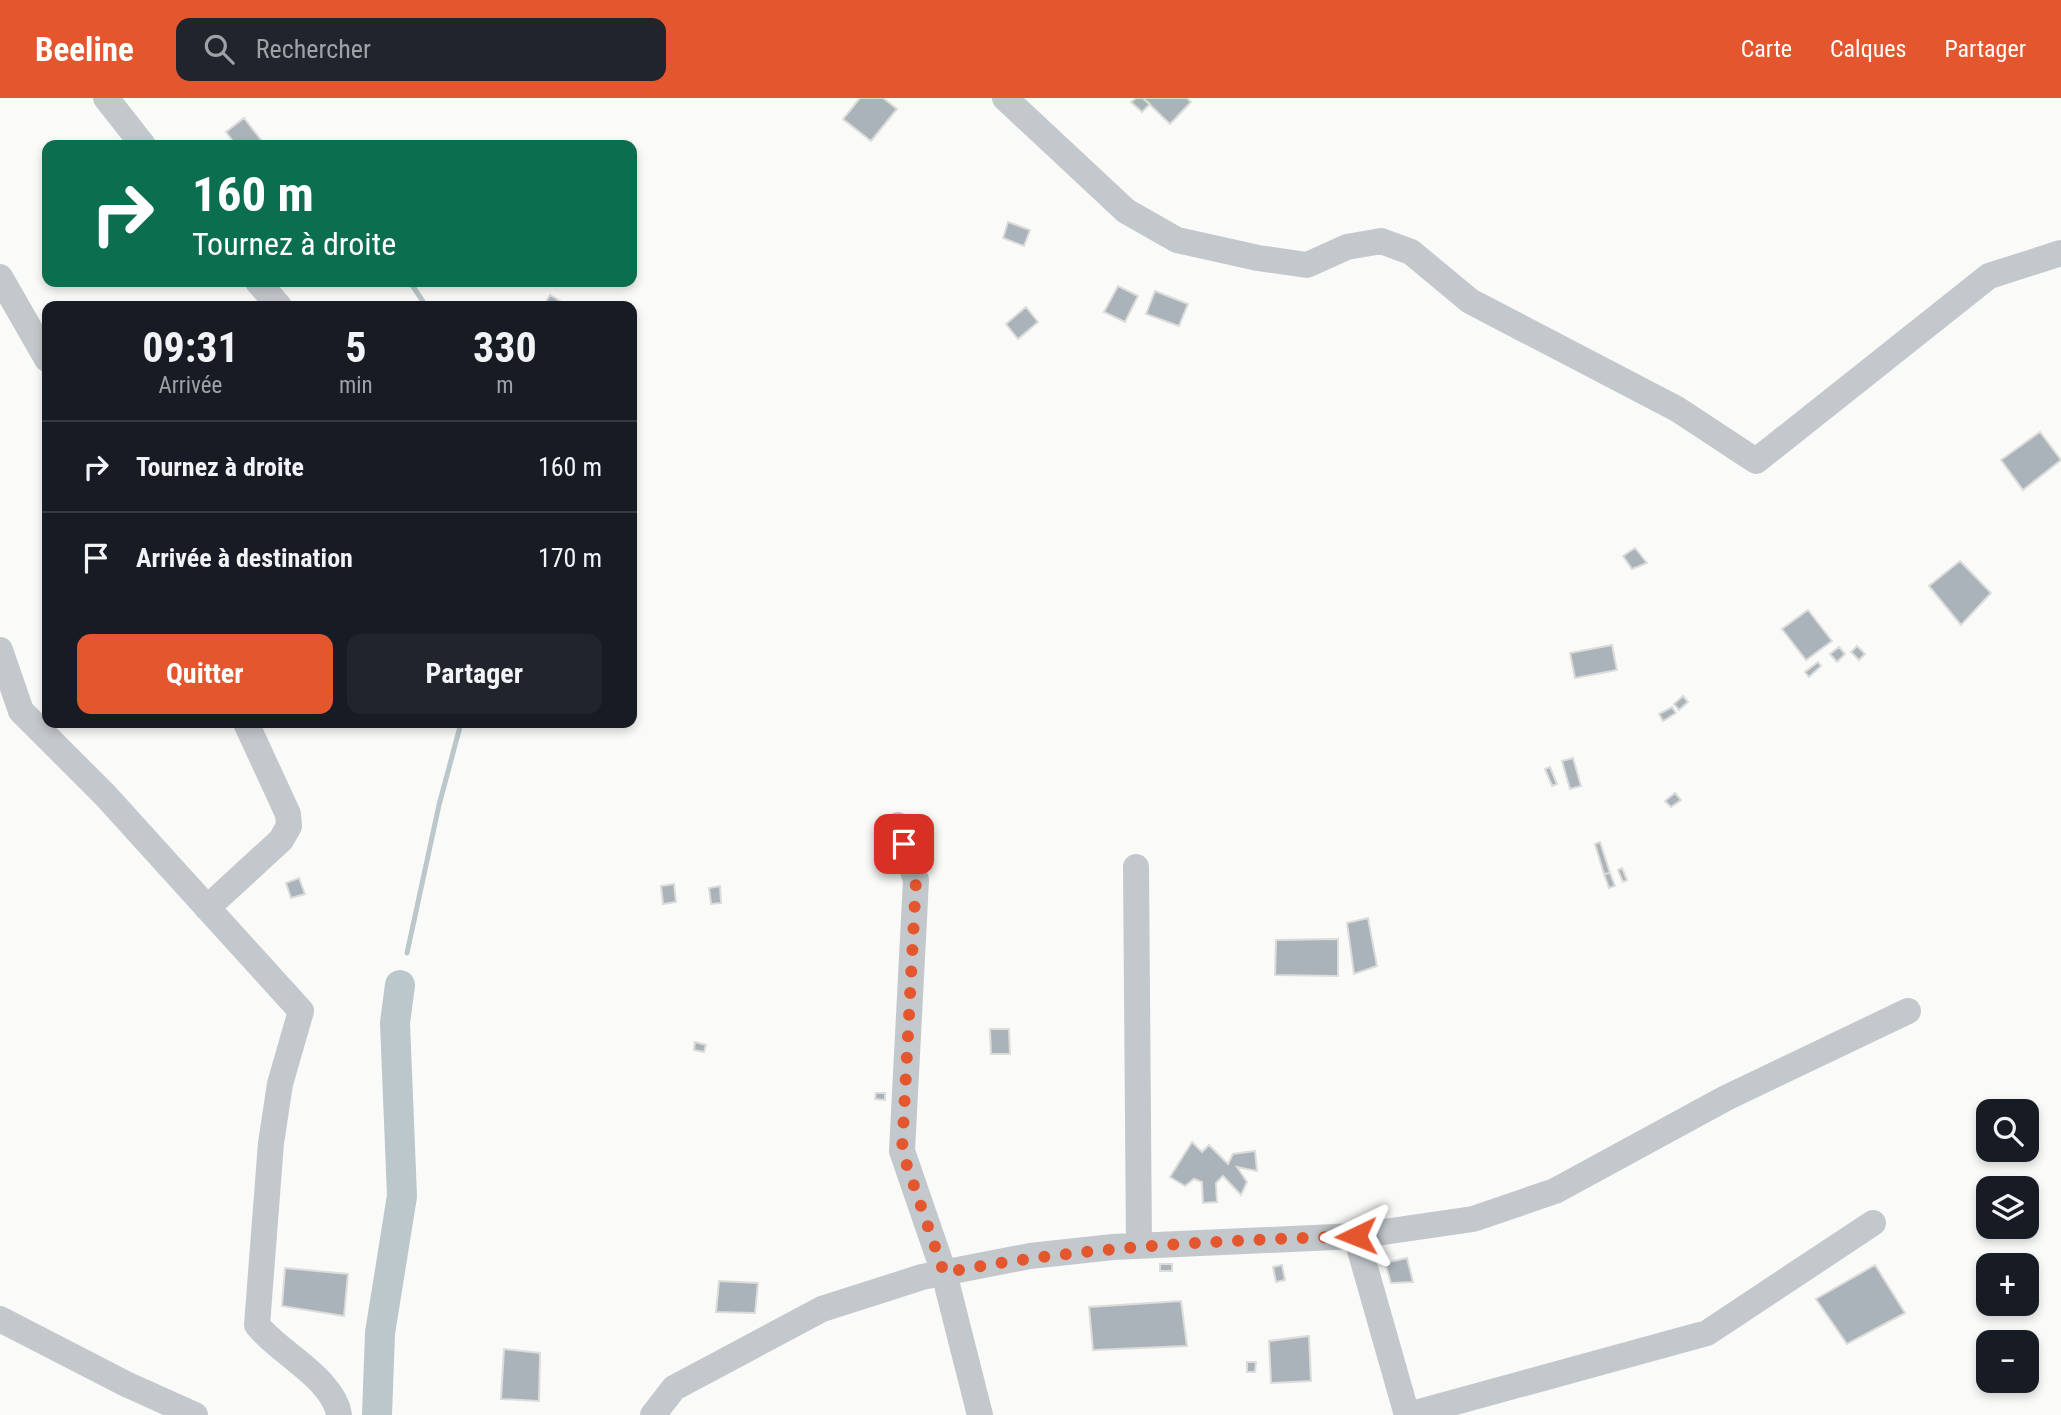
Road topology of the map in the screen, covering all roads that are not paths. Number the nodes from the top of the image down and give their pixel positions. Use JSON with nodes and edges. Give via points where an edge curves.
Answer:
{"nodes":[{"id":1,"x":106,"y":98,"type":"edge"},
{"id":2,"x":1004,"y":98,"type":"edge"},
{"id":3,"x":139,"y":140,"type":"edge"},
{"id":4,"x":2061,"y":253,"type":"edge"},
{"id":5,"x":0,"y":277,"type":"edge"},
{"id":6,"x":262,"y":287,"type":"edge"},
{"id":7,"x":275,"y":301,"type":"edge"},
{"id":8,"x":42,"y":350,"type":"edge"},
{"id":9,"x":0,"y":650,"type":"edge"},
{"id":10,"x":248,"y":728,"type":"edge"},
{"id":11,"x":898,"y":825,"type":"dead end"},
{"id":12,"x":1136,"y":867,"type":"dead end"},
{"id":13,"x":207,"y":908,"type":"junction"},
{"id":14,"x":1908,"y":1012,"type":"dead end"},
{"id":15,"x":1873,"y":1223,"type":"dead end"},
{"id":16,"x":1356,"y":1236,"type":"junction"},
{"id":17,"x":1139,"y":1246,"type":"junction"},
{"id":18,"x":944,"y":1273,"type":"junction"},
{"id":19,"x":0,"y":1319,"type":"edge"},
{"id":20,"x":195,"y":1415,"type":"edge"},
{"id":21,"x":339,"y":1415,"type":"edge"},
{"id":22,"x":653,"y":1415,"type":"edge"},
{"id":23,"x":980,"y":1415,"type":"edge"},
{"id":24,"x":1408,"y":1415,"type":"edge"}],
"edges":[{"from":1,"to":3,"type":"street"},
{"from":2,"to":4,"type":"street","via":[[1126,211],[1177,240],[1307,265],[1347,247],[1381,241],[1391,244],[1411,252],[1470,301],[1677,409],[1756,461],[1989,276]]},
{"from":5,"to":8,"type":"street"},
{"from":6,"to":7,"type":"street"},
{"from":9,"to":13,"type":"street","via":[[21,711]]},
{"from":10,"to":13,"type":"street","via":[[288,814],[289,826],[281,840]]},
{"from":11,"to":18,"type":"street","via":[[916,880],[902,1151]]},
{"from":12,"to":17,"type":"street"},
{"from":13,"to":21,"type":"street","via":[[301,1011],[280,1084],[271,1143],[257,1325],[312,1373],[337,1403]]},
{"from":14,"to":16,"type":"street","via":[[1726,1098],[1555,1191],[1473,1219]]},
{"from":15,"to":24,"type":"street","via":[[1707,1333]]},
{"from":16,"to":17,"type":"street"},
{"from":16,"to":24,"type":"street"},
{"from":17,"to":18,"type":"street","via":[[1030,1256]]},
{"from":18,"to":22,"type":"street","via":[[822,1308],[674,1388]]},
{"from":18,"to":23,"type":"street"},
{"from":19,"to":20,"type":"street"}]}
